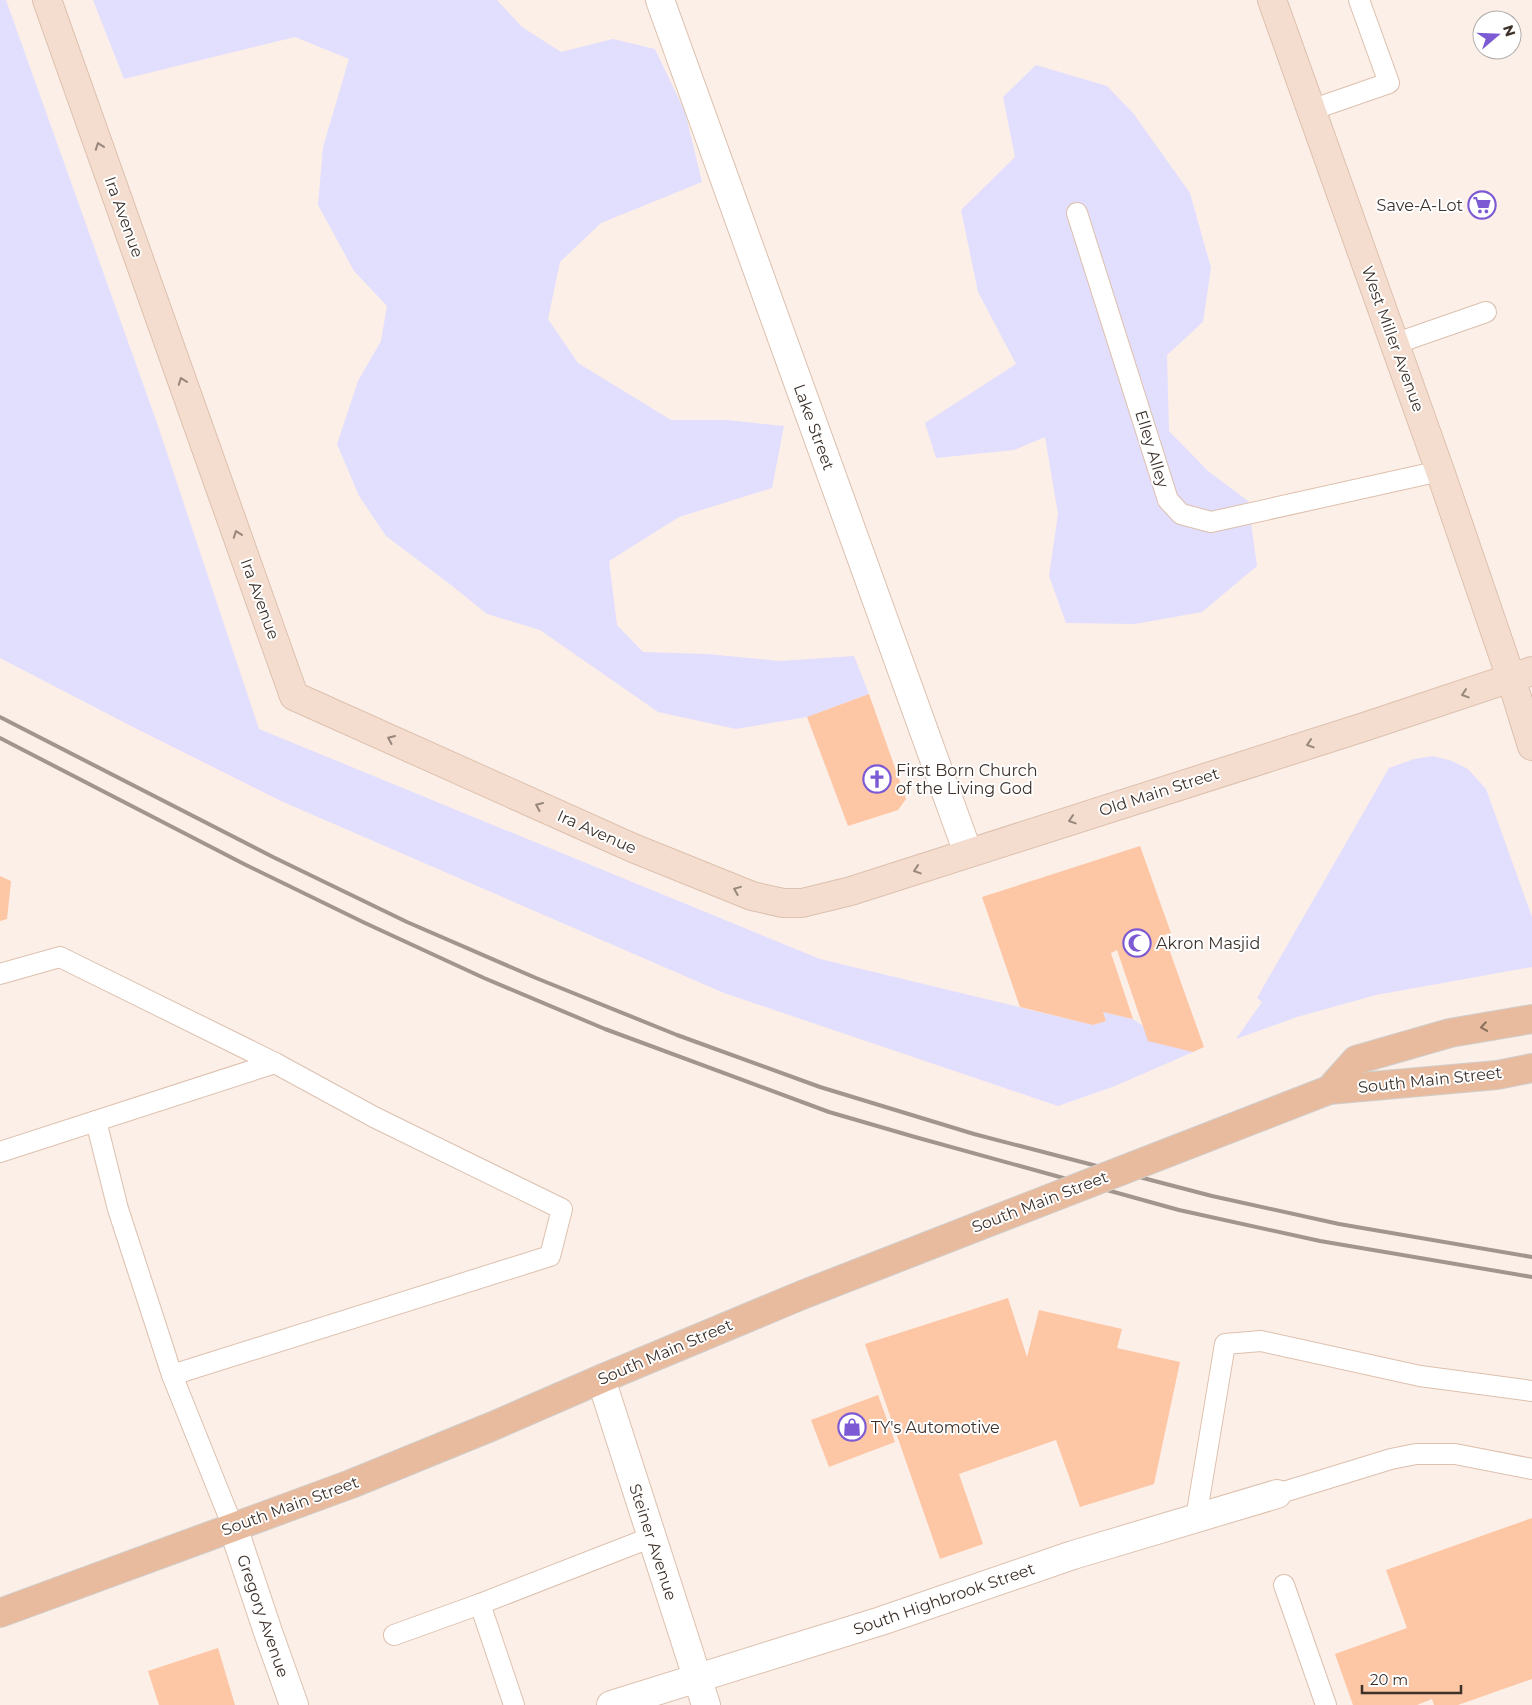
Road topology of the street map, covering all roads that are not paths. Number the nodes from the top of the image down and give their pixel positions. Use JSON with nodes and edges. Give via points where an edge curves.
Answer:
{"nodes":[{"id":1,"x":47,"y":0,"type":"edge"},
{"id":2,"x":660,"y":0,"type":"edge"},
{"id":3,"x":1272,"y":0,"type":"edge"},
{"id":4,"x":1359,"y":0,"type":"edge"},
{"id":5,"x":1311,"y":110,"type":"junction"},
{"id":6,"x":1077,"y":213,"type":"dead end"},
{"id":7,"x":1486,"y":312,"type":"dead end"},
{"id":8,"x":1394,"y":344,"type":"junction"},
{"id":9,"x":1440,"y":472,"type":"junction"},
{"id":10,"x":1522,"y":675,"type":"edge"},
{"id":11,"x":1532,"y":746,"type":"edge"},
{"id":12,"x":968,"y":853,"type":"junction"},
{"id":13,"x":783,"y":903,"type":"joint"},
{"id":14,"x":0,"y":974,"type":"edge"},
{"id":15,"x":1532,"y":1019,"type":"edge"},
{"id":16,"x":275,"y":1063,"type":"junction"},
{"id":17,"x":1532,"y":1068,"type":"edge"},
{"id":18,"x":1328,"y":1090,"type":"junction"},
{"id":19,"x":96,"y":1121,"type":"junction"},
{"id":20,"x":0,"y":1152,"type":"edge"},
{"id":21,"x":172,"y":1375,"type":"junction"},
{"id":22,"x":601,"y":1379,"type":"junction"},
{"id":23,"x":1532,"y":1392,"type":"edge"},
{"id":24,"x":1532,"y":1469,"type":"edge"},
{"id":25,"x":1277,"y":1494,"type":"joint"},
{"id":26,"x":1196,"y":1518,"type":"junction"},
{"id":27,"x":233,"y":1528,"type":"junction"},
{"id":28,"x":652,"y":1537,"type":"junction"},
{"id":29,"x":1284,"y":1585,"type":"dead end"},
{"id":30,"x":480,"y":1604,"type":"junction"},
{"id":31,"x":0,"y":1613,"type":"edge"},
{"id":32,"x":394,"y":1635,"type":"dead end"},
{"id":33,"x":696,"y":1678,"type":"junction"},
{"id":34,"x":294,"y":1705,"type":"edge"},
{"id":35,"x":514,"y":1705,"type":"edge"},
{"id":36,"x":611,"y":1705,"type":"edge"},
{"id":37,"x":706,"y":1705,"type":"edge"},
{"id":38,"x":1326,"y":1705,"type":"edge"}],
"edges":[{"from":13,"to":1,"type":"main road","name":"Ira Avenue","one_way":true,"via":[[752,896],[633,848],[294,696]]},
{"from":2,"to":12,"type":"street","name":"Lake Street"},
{"from":3,"to":5,"type":"main road","name":"West Miller Avenue"},
{"from":4,"to":5,"type":"lane","via":[[1389,83]]},
{"from":5,"to":8,"type":"main road","name":"West Miller Avenue"},
{"from":6,"to":9,"type":"lane","name":"Elley Alley","via":[[1168,500],[1181,514],[1211,522]]},
{"from":7,"to":8,"type":"lane"},
{"from":8,"to":9,"type":"main road","name":"West Miller Avenue"},
{"from":9,"to":10,"type":"main road","name":"West Miller Avenue"},
{"from":10,"to":11,"type":"main road","name":"West Miller Avenue"},
{"from":10,"to":12,"type":"main road","name":"Old Main Street","one_way":true},
{"from":12,"to":13,"type":"main road","name":"Old Main Street","one_way":true,"via":[[820,899]]},
{"from":14,"to":16,"type":"lane","via":[[60,957]]},
{"from":15,"to":18,"type":"main road","name":"South Main Street","one_way":true,"via":[[1450,1033],[1356,1060]]},
{"from":16,"to":19,"type":"lane"},
{"from":16,"to":21,"type":"lane","via":[[374,1117],[562,1209],[550,1256]]},
{"from":17,"to":18,"type":"main road","name":"South Main Street","via":[[1498,1075]]},
{"from":18,"to":22,"type":"main road","name":"South Main Street","bridge":true,"via":[[802,1295]]},
{"from":19,"to":20,"type":"lane"},
{"from":19,"to":21,"type":"lane","via":[[118,1209]]},
{"from":21,"to":27,"type":"lane"},
{"from":22,"to":27,"type":"main road","name":"South Main Street","via":[[369,1477]]},
{"from":22,"to":28,"type":"street","name":"Steiner Avenue"},
{"from":23,"to":26,"type":"lane","via":[[1420,1376],[1261,1341],[1225,1344]]},
{"from":24,"to":25,"type":"lane","via":[[1455,1454],[1416,1454]]},
{"from":25,"to":26,"type":"street","name":"South Highbrook Street"},
{"from":26,"to":33,"type":"street","name":"South Highbrook Street"},
{"from":27,"to":31,"type":"main road","name":"South Main Street"},
{"from":27,"to":34,"type":"street","name":"Gregory Avenue"},
{"from":28,"to":30,"type":"lane"},
{"from":28,"to":33,"type":"street","name":"Steiner Avenue"},
{"from":29,"to":38,"type":"lane"},
{"from":30,"to":32,"type":"lane"},
{"from":30,"to":35,"type":"lane"},
{"from":33,"to":36,"type":"street","name":"South Highbrook Street"},
{"from":33,"to":37,"type":"street","name":"Steiner Avenue"}]}
